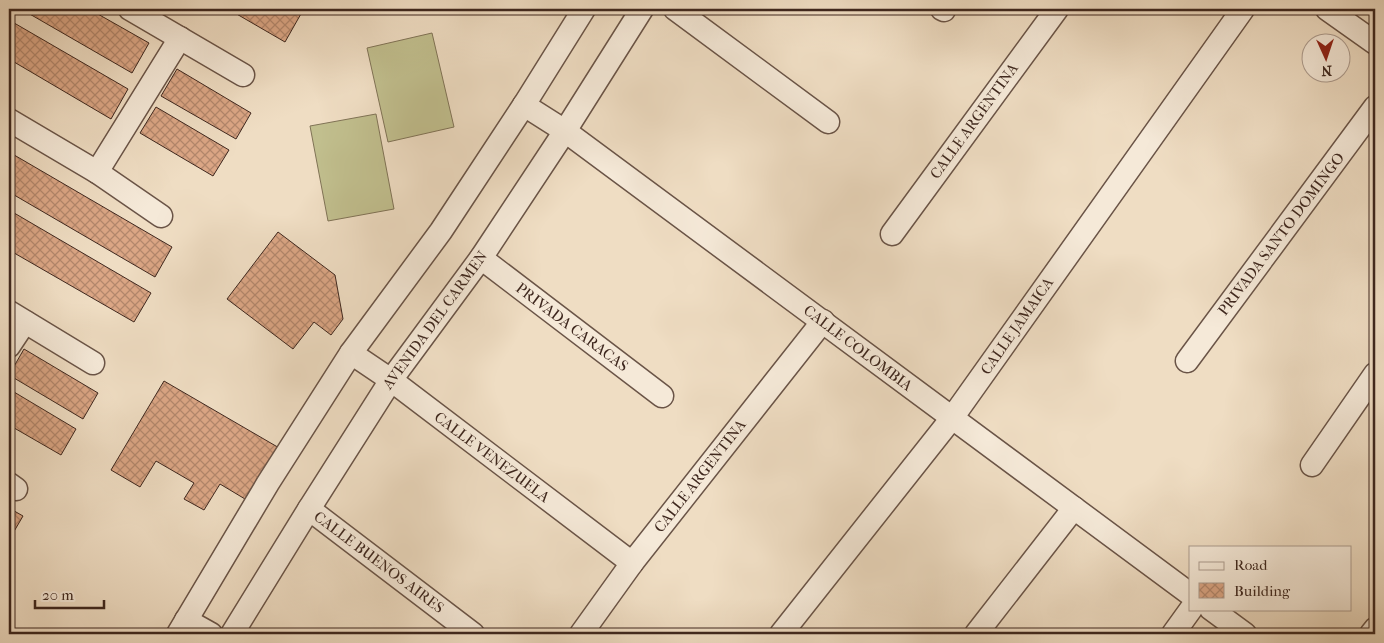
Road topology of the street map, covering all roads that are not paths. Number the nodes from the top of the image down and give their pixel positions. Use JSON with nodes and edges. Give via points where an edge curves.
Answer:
{"nodes":[{"id":1,"x":130,"y":9,"type":"edge"},
{"id":2,"x":584,"y":9,"type":"edge"},
{"id":3,"x":642,"y":9,"type":"edge"},
{"id":4,"x":675,"y":9,"type":"edge"},
{"id":5,"x":1057,"y":9,"type":"edge"},
{"id":6,"x":1243,"y":9,"type":"edge"},
{"id":7,"x":1327,"y":9,"type":"edge"},
{"id":8,"x":180,"y":38,"type":"junction"},
{"id":9,"x":1375,"y":43,"type":"edge"},
{"id":10,"x":243,"y":75,"type":"dead end"},
{"id":11,"x":524,"y":105,"type":"junction"},
{"id":12,"x":1375,"y":107,"type":"edge"},
{"id":13,"x":9,"y":120,"type":"edge"},
{"id":14,"x":828,"y":122,"type":"dead end"},
{"id":15,"x":565,"y":131,"type":"junction"},
{"id":16,"x":97,"y":172,"type":"junction"},
{"id":17,"x":161,"y":216,"type":"dead end"},
{"id":18,"x":892,"y":234,"type":"dead end"},
{"id":19,"x":481,"y":258,"type":"junction"},
{"id":20,"x":17,"y":317,"type":"edge"},
{"id":21,"x":823,"y":320,"type":"junction"},
{"id":22,"x":9,"y":346,"type":"edge"},
{"id":23,"x":351,"y":353,"type":"junction"},
{"id":24,"x":1187,"y":361,"type":"dead end"},
{"id":25,"x":93,"y":363,"type":"dead end"},
{"id":26,"x":1375,"y":374,"type":"edge"},
{"id":27,"x":391,"y":380,"type":"junction"},
{"id":28,"x":662,"y":396,"type":"dead end"},
{"id":29,"x":952,"y":418,"type":"junction"},
{"id":30,"x":1312,"y":465,"type":"dead end"},
{"id":31,"x":1074,"y":508,"type":"junction"},
{"id":32,"x":309,"y":509,"type":"junction"},
{"id":33,"x":632,"y":563,"type":"junction"},
{"id":34,"x":1189,"y":593,"type":"edge"},
{"id":35,"x":1190,"y":610,"type":"edge"},
{"id":36,"x":1212,"y":610,"type":"edge"},
{"id":37,"x":182,"y":627,"type":"edge"},
{"id":38,"x":1375,"y":629,"type":"edge"},
{"id":39,"x":211,"y":634,"type":"edge"},
{"id":40,"x":232,"y":634,"type":"edge"},
{"id":41,"x":473,"y":634,"type":"edge"},
{"id":42,"x":581,"y":634,"type":"edge"},
{"id":43,"x":782,"y":634,"type":"edge"},
{"id":44,"x":976,"y":634,"type":"edge"},
{"id":45,"x":1173,"y":634,"type":"edge"},
{"id":46,"x":1245,"y":634,"type":"edge"},
{"id":47,"x":1371,"y":634,"type":"edge"}],
"edges":[{"from":1,"to":8,"type":"street"},
{"from":2,"to":11,"type":"street"},
{"from":3,"to":15,"type":"street","name":"AVENIDA DEL CARMEN"},
{"from":4,"to":14,"type":"street"},
{"from":5,"to":18,"type":"street","name":"CALLE ARGENTINA"},
{"from":6,"to":29,"type":"street","name":"CALLE JAMAICA"},
{"from":7,"to":9,"type":"street"},
{"from":8,"to":10,"type":"street"},
{"from":8,"to":16,"type":"street"},
{"from":11,"to":15,"type":"street","name":"CALLE COLOMBIA"},
{"from":11,"to":23,"type":"street","via":[[441,231]]},
{"from":12,"to":24,"type":"street","name":"PRIVADA SANTO DOMINGO"},
{"from":13,"to":16,"type":"street"},
{"from":15,"to":19,"type":"street","name":"AVENIDA DEL CARMEN"},
{"from":15,"to":21,"type":"street","name":"CALLE COLOMBIA"},
{"from":16,"to":17,"type":"street"},
{"from":19,"to":27,"type":"street","name":"AVENIDA DEL CARMEN"},
{"from":19,"to":28,"type":"street","name":"PRIVADA CARACAS"},
{"from":20,"to":22,"type":"street"},
{"from":20,"to":25,"type":"street"},
{"from":21,"to":29,"type":"street","name":"CALLE COLOMBIA"},
{"from":21,"to":33,"type":"street","name":"CALLE ARGENTINA"},
{"from":23,"to":27,"type":"street","name":"CALLE VENEZUELA"},
{"from":23,"to":37,"type":"street"},
{"from":26,"to":30,"type":"street"},
{"from":27,"to":32,"type":"street","name":"AVENIDA DEL CARMEN"},
{"from":27,"to":33,"type":"street","name":"CALLE VENEZUELA"},
{"from":29,"to":31,"type":"street","name":"CALLE COLOMBIA"},
{"from":29,"to":43,"type":"street","name":"CALLE JAMAICA"},
{"from":31,"to":34,"type":"street","name":"CALLE COLOMBIA"},
{"from":31,"to":44,"type":"street"},
{"from":32,"to":40,"type":"street","name":"AVENIDA DEL CARMEN"},
{"from":32,"to":41,"type":"street","name":"CALLE BUENOS AIRES"},
{"from":33,"to":42,"type":"street","name":"CALLE ARGENTINA"},
{"from":35,"to":45,"type":"street"},
{"from":36,"to":46,"type":"street"},
{"from":37,"to":39,"type":"street"},
{"from":38,"to":47,"type":"street"}]}
